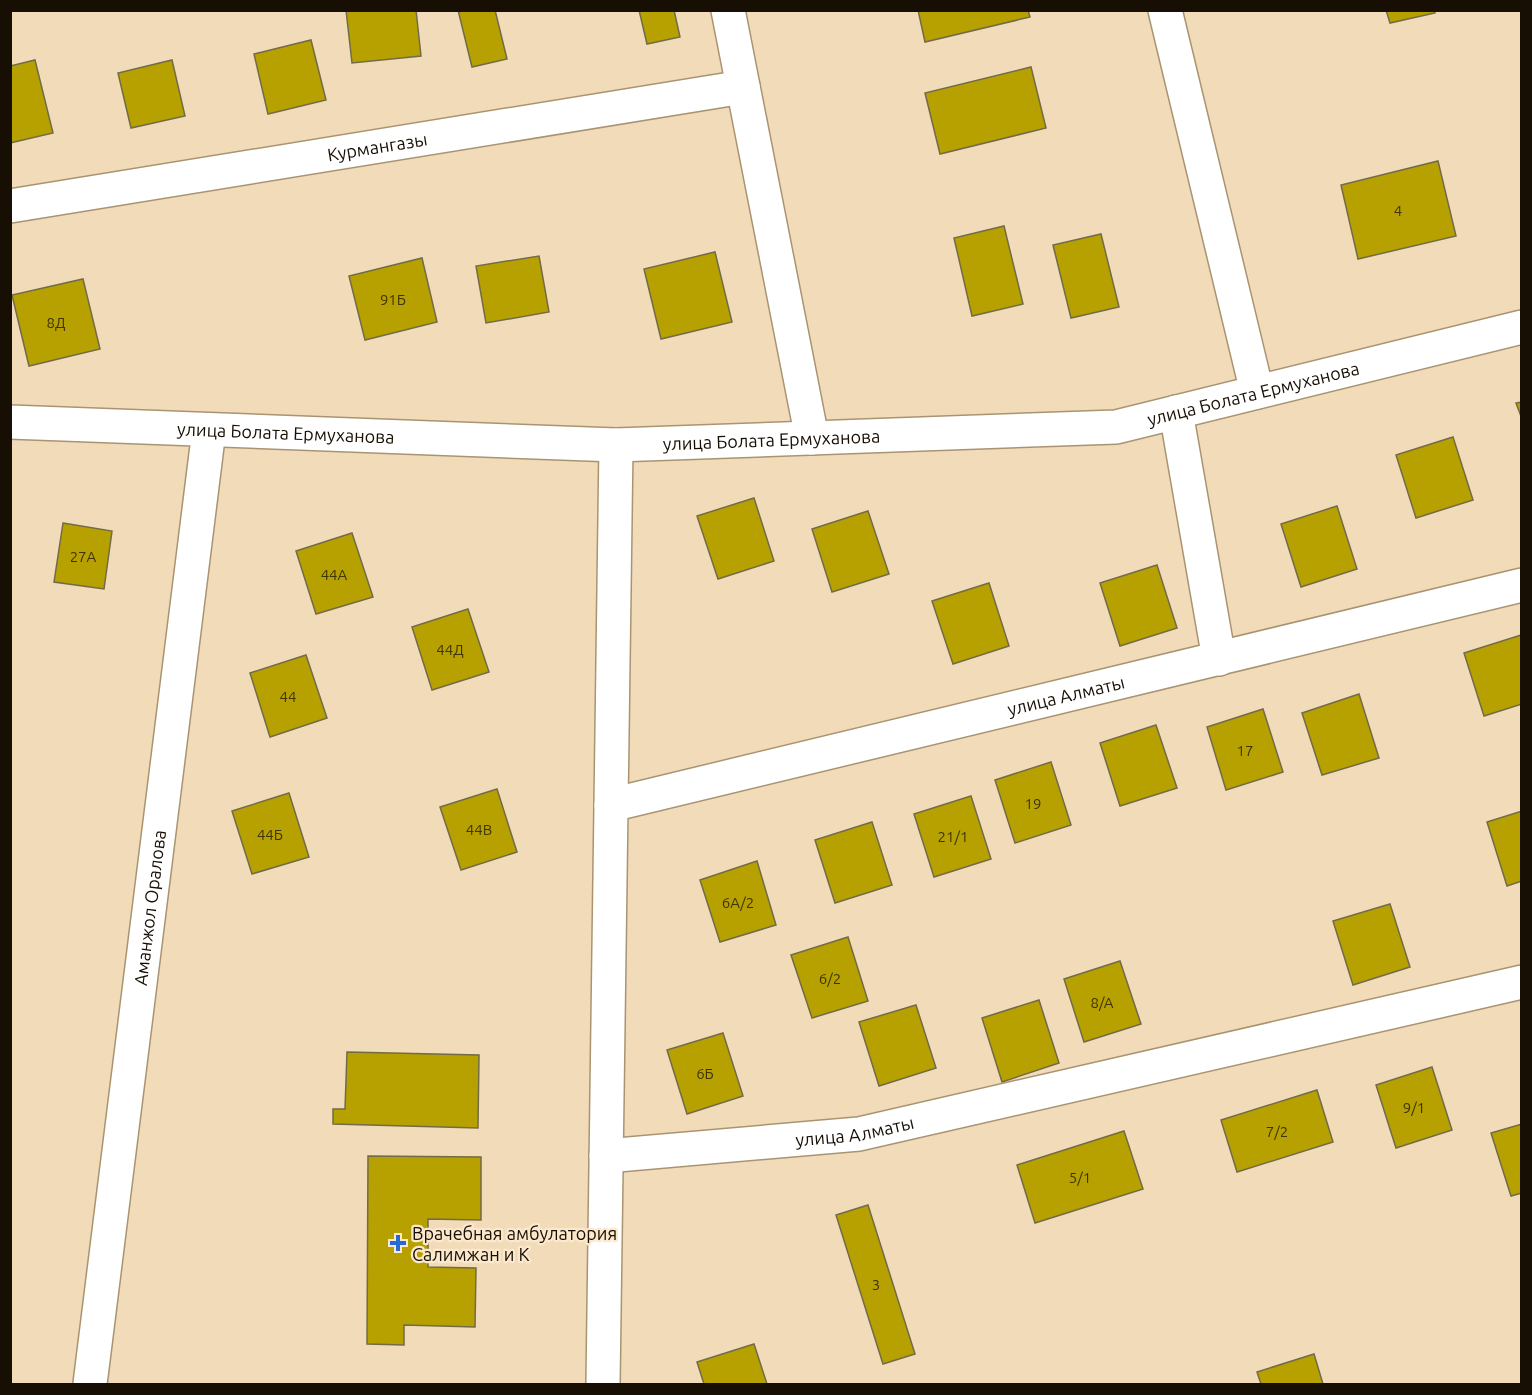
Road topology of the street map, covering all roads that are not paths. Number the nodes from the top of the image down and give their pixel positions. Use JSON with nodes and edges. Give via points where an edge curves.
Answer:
{"nodes":[{"id":1,"x":728,"y":10,"type":"edge"},
{"id":2,"x":1165,"y":10,"type":"edge"},
{"id":3,"x":743,"y":87,"type":"junction"},
{"id":4,"x":10,"y":207,"type":"edge"},
{"id":5,"x":1521,"y":327,"type":"edge"},
{"id":6,"x":1257,"y":392,"type":"junction"},
{"id":7,"x":1176,"y":412,"type":"junction"},
{"id":8,"x":10,"y":422,"type":"edge"},
{"id":9,"x":209,"y":429,"type":"junction"},
{"id":10,"x":812,"y":438,"type":"junction"},
{"id":11,"x":616,"y":445,"type":"junction"},
{"id":12,"x":1521,"y":585,"type":"edge"},
{"id":13,"x":1220,"y":658,"type":"junction"},
{"id":14,"x":611,"y":805,"type":"junction"},
{"id":15,"x":1521,"y":982,"type":"edge"},
{"id":16,"x":606,"y":1156,"type":"junction"},
{"id":17,"x":90,"y":1384,"type":"edge"},
{"id":18,"x":603,"y":1384,"type":"edge"}],
"edges":[{"from":1,"to":3,"type":"street"},
{"from":2,"to":6,"type":"street"},
{"from":3,"to":4,"type":"street","name":"Курмангазы"},
{"from":3,"to":10,"type":"street"},
{"from":5,"to":6,"type":"street","name":"улица Болата Ермуханова"},
{"from":6,"to":7,"type":"street","name":"улица Болата Ермуханова"},
{"from":7,"to":10,"type":"street","name":"улица Болата Ермуханова","via":[[1116,427]]},
{"from":7,"to":13,"type":"street"},
{"from":8,"to":9,"type":"street","name":"улица Болата Ермуханова"},
{"from":9,"to":11,"type":"street","name":"улица Болата Ермуханова"},
{"from":9,"to":17,"type":"street","name":"Аманжол Оралова"},
{"from":10,"to":11,"type":"street","name":"улица Болата Ермуханова"},
{"from":11,"to":14,"type":"street"},
{"from":12,"to":13,"type":"street","name":"улица Алматы"},
{"from":13,"to":14,"type":"street","name":"улица Алматы"},
{"from":14,"to":16,"type":"street"},
{"from":15,"to":16,"type":"street","name":"улица Алматы","via":[[859,1134]]},
{"from":16,"to":18,"type":"street"}]}
